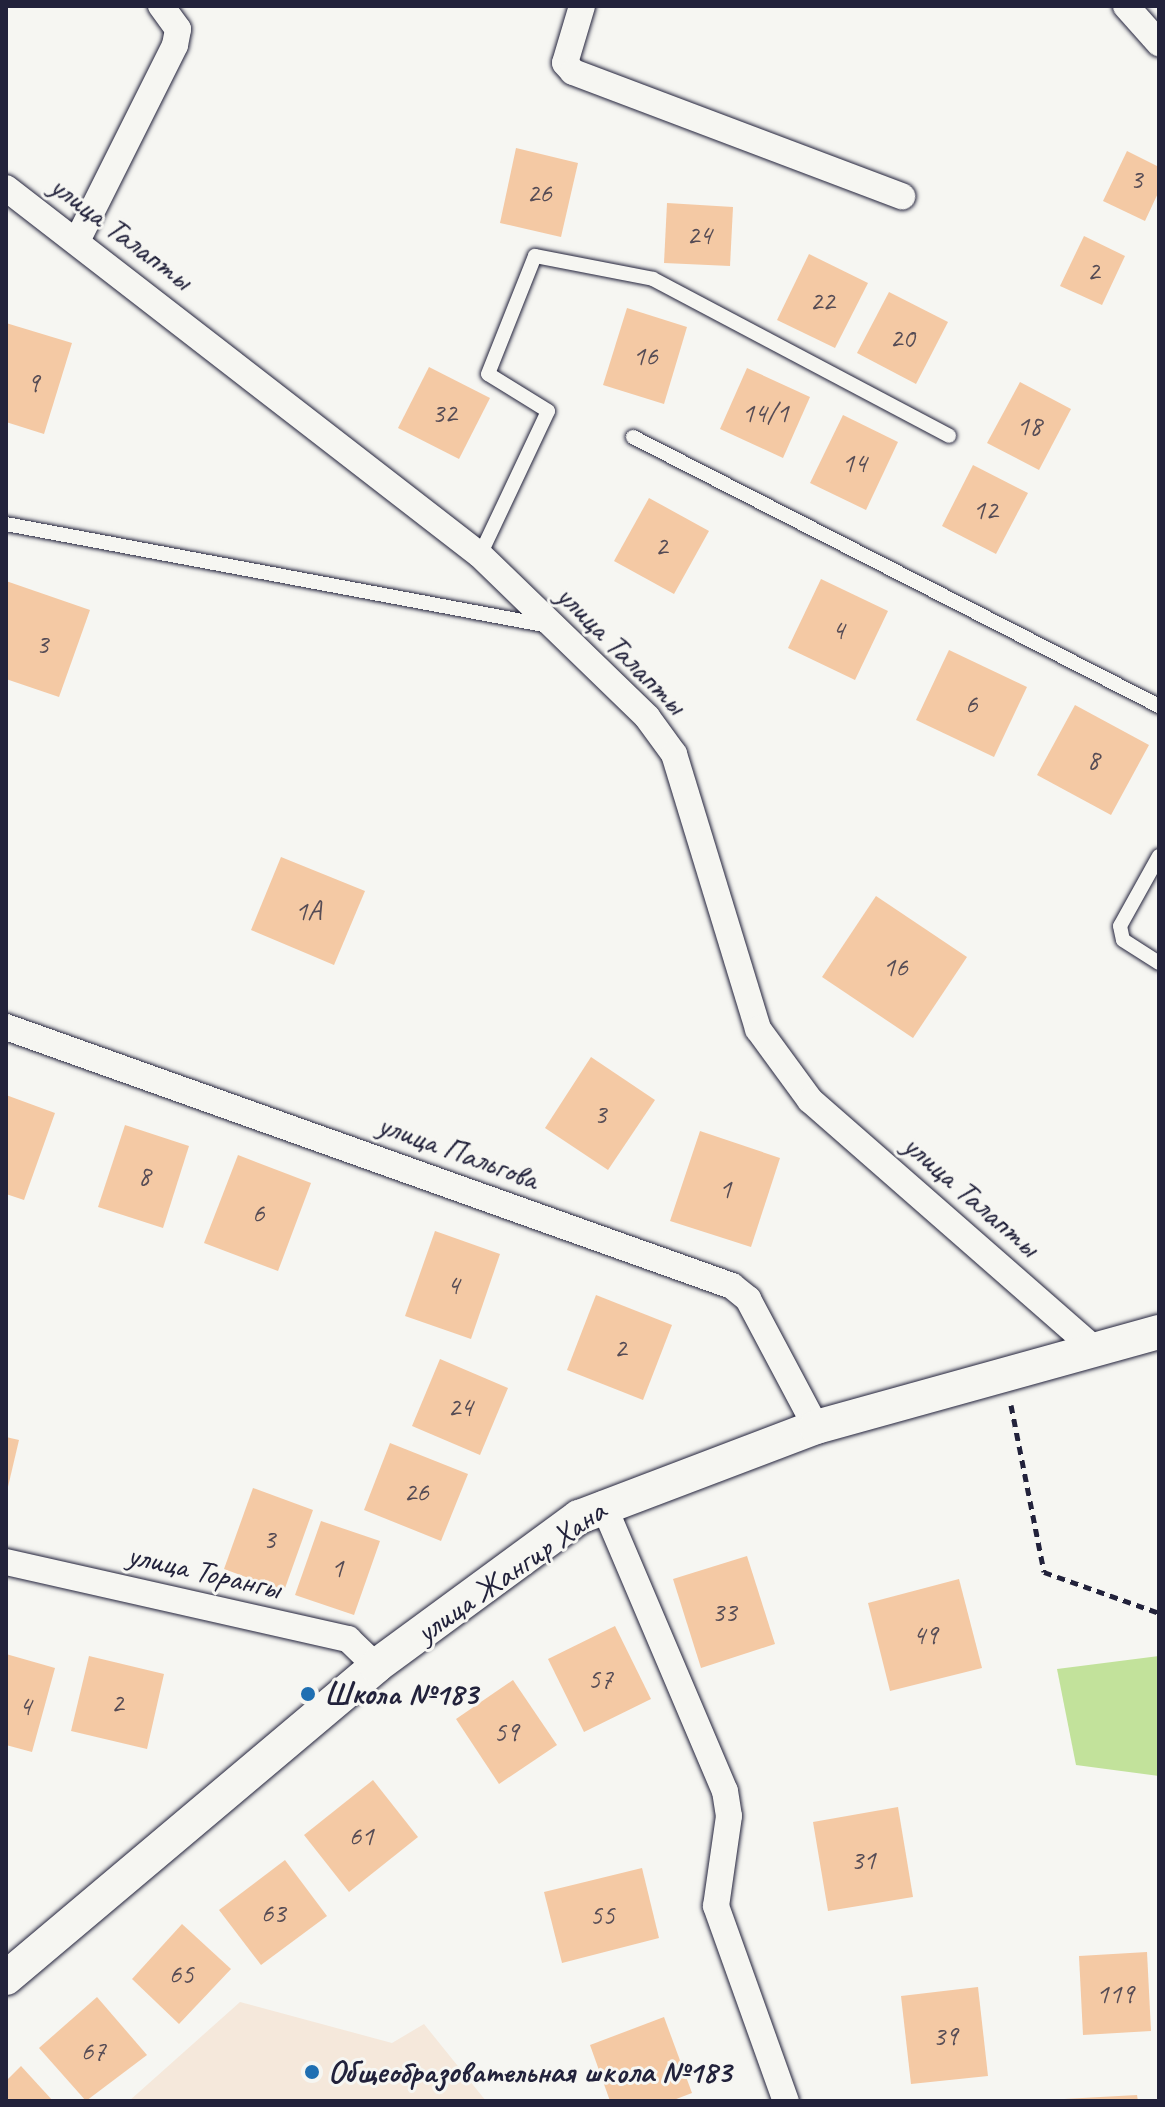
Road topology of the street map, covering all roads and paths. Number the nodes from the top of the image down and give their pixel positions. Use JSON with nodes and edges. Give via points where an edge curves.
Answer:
{"nodes":[{"id":1,"x":161,"y":6,"type":"edge"},
{"id":2,"x":582,"y":6,"type":"edge"},
{"id":3,"x":1126,"y":6,"type":"edge"},
{"id":4,"x":1159,"y":43,"type":"edge"},
{"id":5,"x":6,"y":188,"type":"edge"},
{"id":6,"x":902,"y":196,"type":"dead end"},
{"id":7,"x":77,"y":241,"type":"junction"},
{"id":8,"x":949,"y":436,"type":"dead end"},
{"id":9,"x":633,"y":437,"type":"dead end"},
{"id":10,"x":6,"y":524,"type":"edge"},
{"id":11,"x":480,"y":555,"type":"junction"},
{"id":12,"x":550,"y":626,"type":"junction"},
{"id":13,"x":1159,"y":706,"type":"edge"},
{"id":14,"x":1159,"y":856,"type":"edge"},
{"id":15,"x":1159,"y":963,"type":"edge"},
{"id":16,"x":6,"y":1027,"type":"edge"},
{"id":17,"x":1159,"y":1332,"type":"edge"},
{"id":18,"x":1092,"y":1347,"type":"junction"},
{"id":19,"x":1004,"y":1373,"type":"junction"},
{"id":20,"x":816,"y":1427,"type":"junction"},
{"id":21,"x":603,"y":1504,"type":"junction"},
{"id":22,"x":6,"y":1562,"type":"edge"},
{"id":23,"x":1159,"y":1613,"type":"edge"},
{"id":24,"x":376,"y":1666,"type":"junction"},
{"id":25,"x":6,"y":1978,"type":"edge"},
{"id":26,"x":786,"y":2101,"type":"edge"}],
"edges":[{"from":1,"to":7,"type":"street","via":[[178,29],[175,45]]},
{"from":2,"to":6,"type":"street","via":[[565,63],[573,72]]},
{"from":3,"to":4,"type":"street"},
{"from":5,"to":7,"type":"street","name":"улица Талапты"},
{"from":7,"to":11,"type":"street","name":"улица Талапты"},
{"from":8,"to":11,"type":"lane","via":[[653,279],[535,256],[488,374],[548,411]]},
{"from":9,"to":13,"type":"lane"},
{"from":10,"to":12,"type":"lane"},
{"from":11,"to":12,"type":"street","name":"улица Талапты"},
{"from":12,"to":18,"type":"street","name":"улица Талапты","via":[[647,717],[674,754],[758,1029],[810,1100]]},
{"from":14,"to":15,"type":"lane","via":[[1120,926],[1123,940]]},
{"from":16,"to":20,"type":"street","name":"улица Пальгова","via":[[732,1286],[748,1299]]},
{"from":17,"to":18,"type":"street","name":"улица Жангир Хана"},
{"from":18,"to":19,"type":"street","name":"улица Жангир Хана"},
{"from":19,"to":20,"type":"street","name":"улица Жангир Хана"},
{"from":19,"to":23,"type":"path","via":[[1044,1572]]},
{"from":20,"to":21,"type":"street","name":"улица Жангир Хана"},
{"from":21,"to":24,"type":"street","name":"улица Жангир Хана"},
{"from":21,"to":26,"type":"street","via":[[725,1791],[729,1816],[716,1906]]},
{"from":22,"to":24,"type":"street","name":"улица Торангы","via":[[348,1639]]},
{"from":24,"to":25,"type":"street","name":"улица Жангир Хана"}]}
